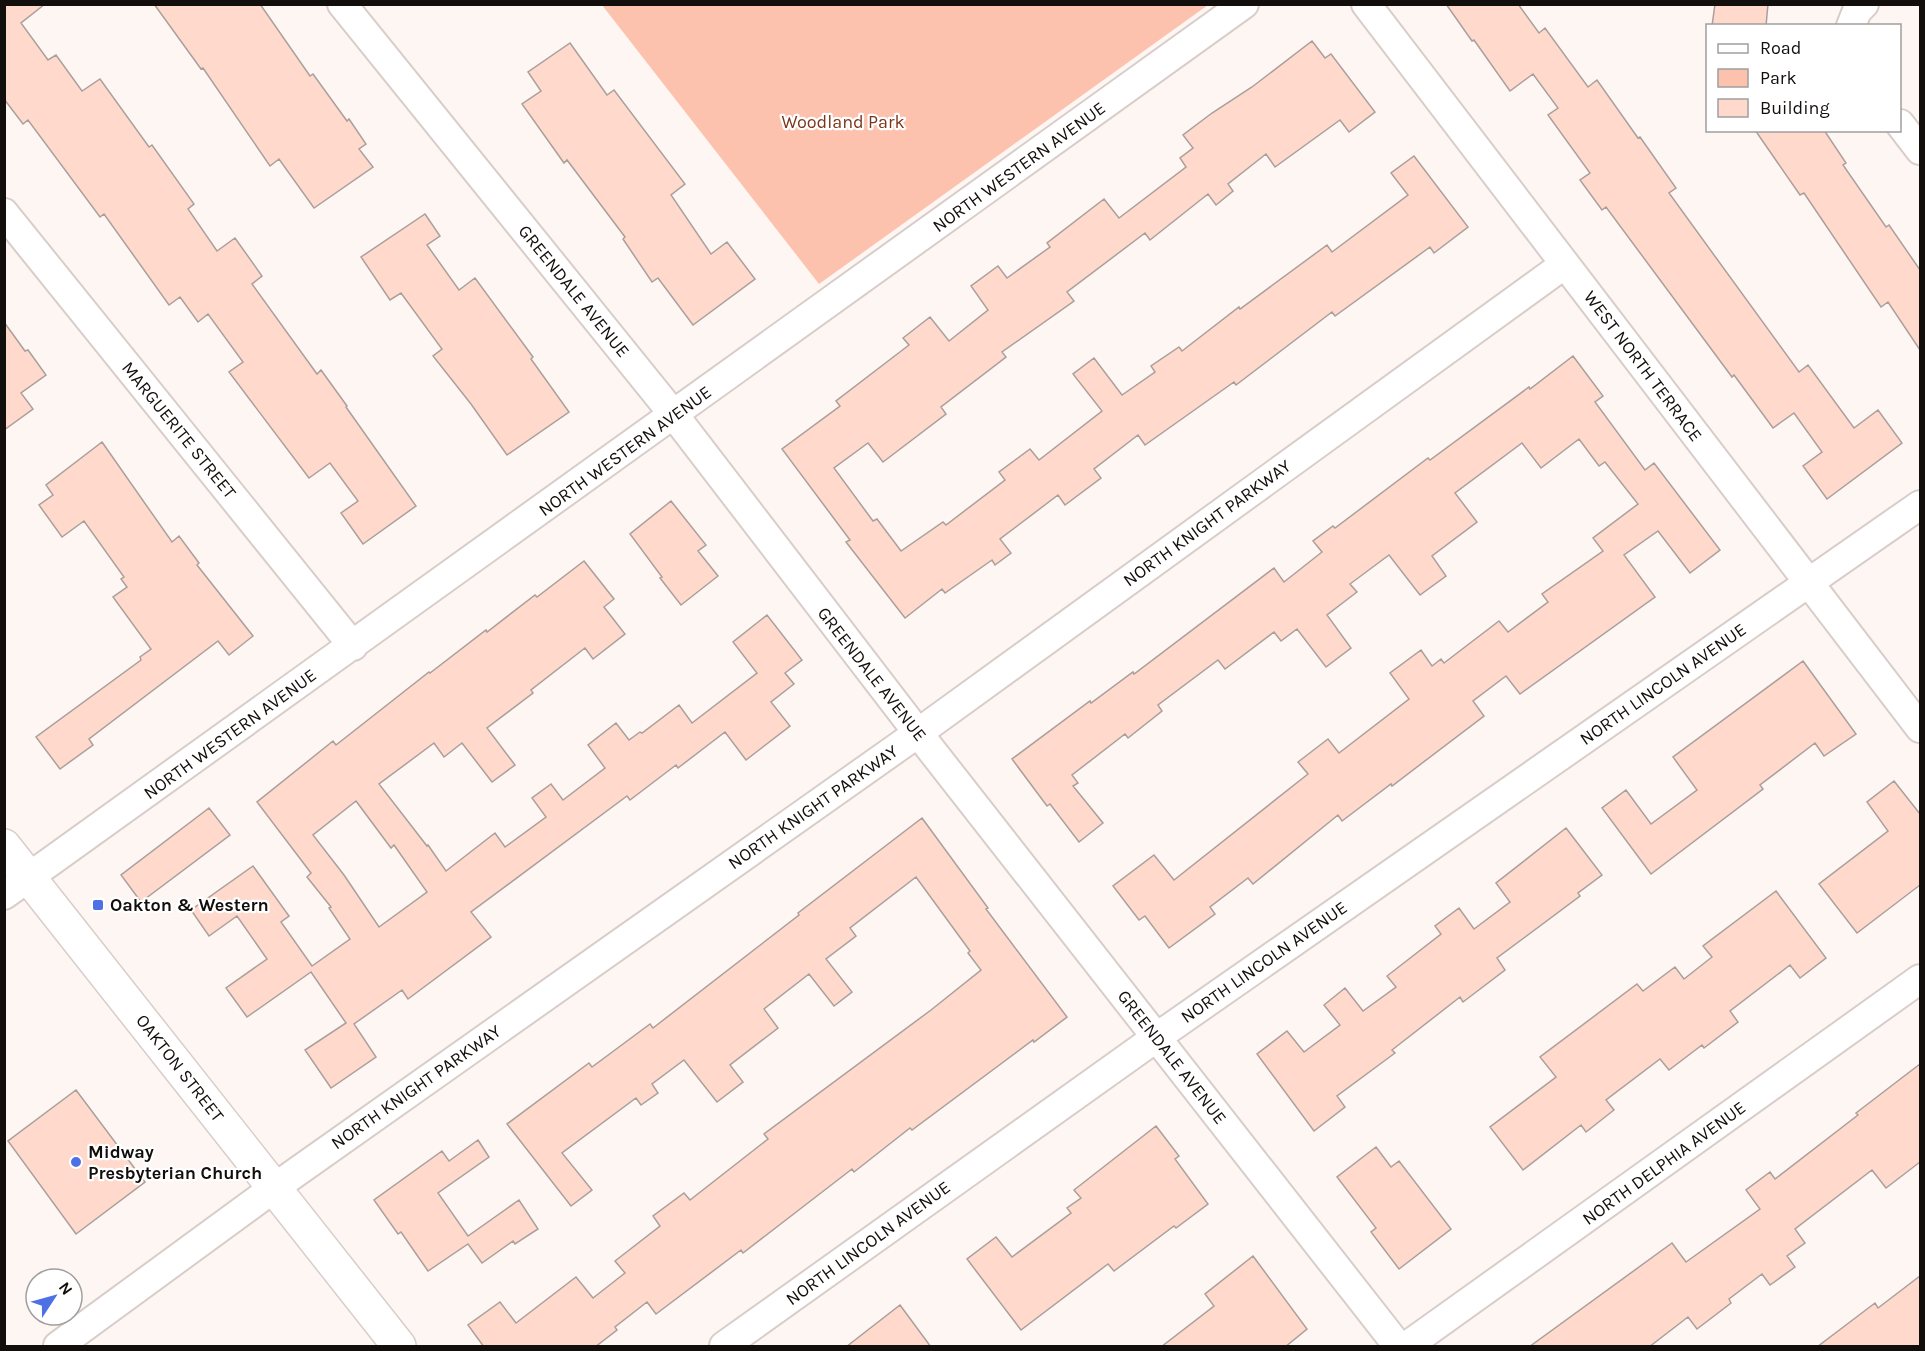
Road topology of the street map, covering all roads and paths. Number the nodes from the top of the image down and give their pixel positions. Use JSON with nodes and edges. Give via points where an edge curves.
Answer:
{"nodes":[{"id":1,"x":342,"y":4,"type":"edge"},
{"id":2,"x":1244,"y":4,"type":"edge"},
{"id":3,"x":1366,"y":4,"type":"edge"},
{"id":4,"x":1864,"y":4,"type":"edge"},
{"id":5,"x":1852,"y":24,"type":"edge"},
{"id":6,"x":1901,"y":126,"type":"edge"},
{"id":7,"x":1920,"y":150,"type":"edge"},
{"id":8,"x":4,"y":213,"type":"edge"},
{"id":9,"x":1565,"y":264,"type":"junction"},
{"id":10,"x":674,"y":415,"type":"junction"},
{"id":11,"x":1920,"y":504,"type":"edge"},
{"id":12,"x":1809,"y":583,"type":"junction"},
{"id":13,"x":353,"y":646,"type":"junction"},
{"id":14,"x":1920,"y":728,"type":"edge"},
{"id":15,"x":918,"y":733,"type":"junction"},
{"id":16,"x":4,"y":846,"type":"edge"},
{"id":17,"x":17,"y":886,"type":"edge"},
{"id":18,"x":1920,"y":979,"type":"edge"},
{"id":19,"x":1156,"y":1037,"type":"junction"},
{"id":20,"x":274,"y":1188,"type":"junction"},
{"id":21,"x":58,"y":1347,"type":"edge"},
{"id":22,"x":399,"y":1347,"type":"edge"},
{"id":23,"x":724,"y":1347,"type":"edge"},
{"id":24,"x":1398,"y":1347,"type":"edge"},
{"id":25,"x":1407,"y":1347,"type":"edge"}],
"edges":[{"from":1,"to":10,"type":"street","name":"GREENDALE AVENUE"},
{"from":2,"to":10,"type":"street","name":"NORTH WESTERN AVENUE"},
{"from":3,"to":9,"type":"street","name":"WEST NORTH TERRACE"},
{"from":4,"to":5,"type":"street"},
{"from":6,"to":7,"type":"street"},
{"from":8,"to":13,"type":"street","name":"MARGUERITE STREET"},
{"from":9,"to":12,"type":"street","name":"WEST NORTH TERRACE"},
{"from":9,"to":15,"type":"street","name":"NORTH KNIGHT PARKWAY"},
{"from":10,"to":13,"type":"street","name":"NORTH WESTERN AVENUE"},
{"from":10,"to":15,"type":"street","name":"GREENDALE AVENUE"},
{"from":11,"to":12,"type":"street","name":"NORTH LINCOLN AVENUE"},
{"from":12,"to":14,"type":"street","name":"WEST NORTH TERRACE"},
{"from":12,"to":19,"type":"street","name":"NORTH LINCOLN AVENUE"},
{"from":13,"to":17,"type":"street","name":"NORTH WESTERN AVENUE"},
{"from":15,"to":19,"type":"street","name":"GREENDALE AVENUE"},
{"from":15,"to":20,"type":"street","name":"NORTH KNIGHT PARKWAY"},
{"from":16,"to":17,"type":"main road","name":"OAKTON STREET"},
{"from":17,"to":20,"type":"main road","name":"OAKTON STREET"},
{"from":18,"to":25,"type":"street","name":"NORTH DELPHIA AVENUE"},
{"from":19,"to":23,"type":"street","name":"NORTH LINCOLN AVENUE"},
{"from":19,"to":24,"type":"street","name":"GREENDALE AVENUE"},
{"from":20,"to":21,"type":"street","name":"NORTH KNIGHT PARKWAY"},
{"from":20,"to":22,"type":"main road","name":"OAKTON STREET"}]}
